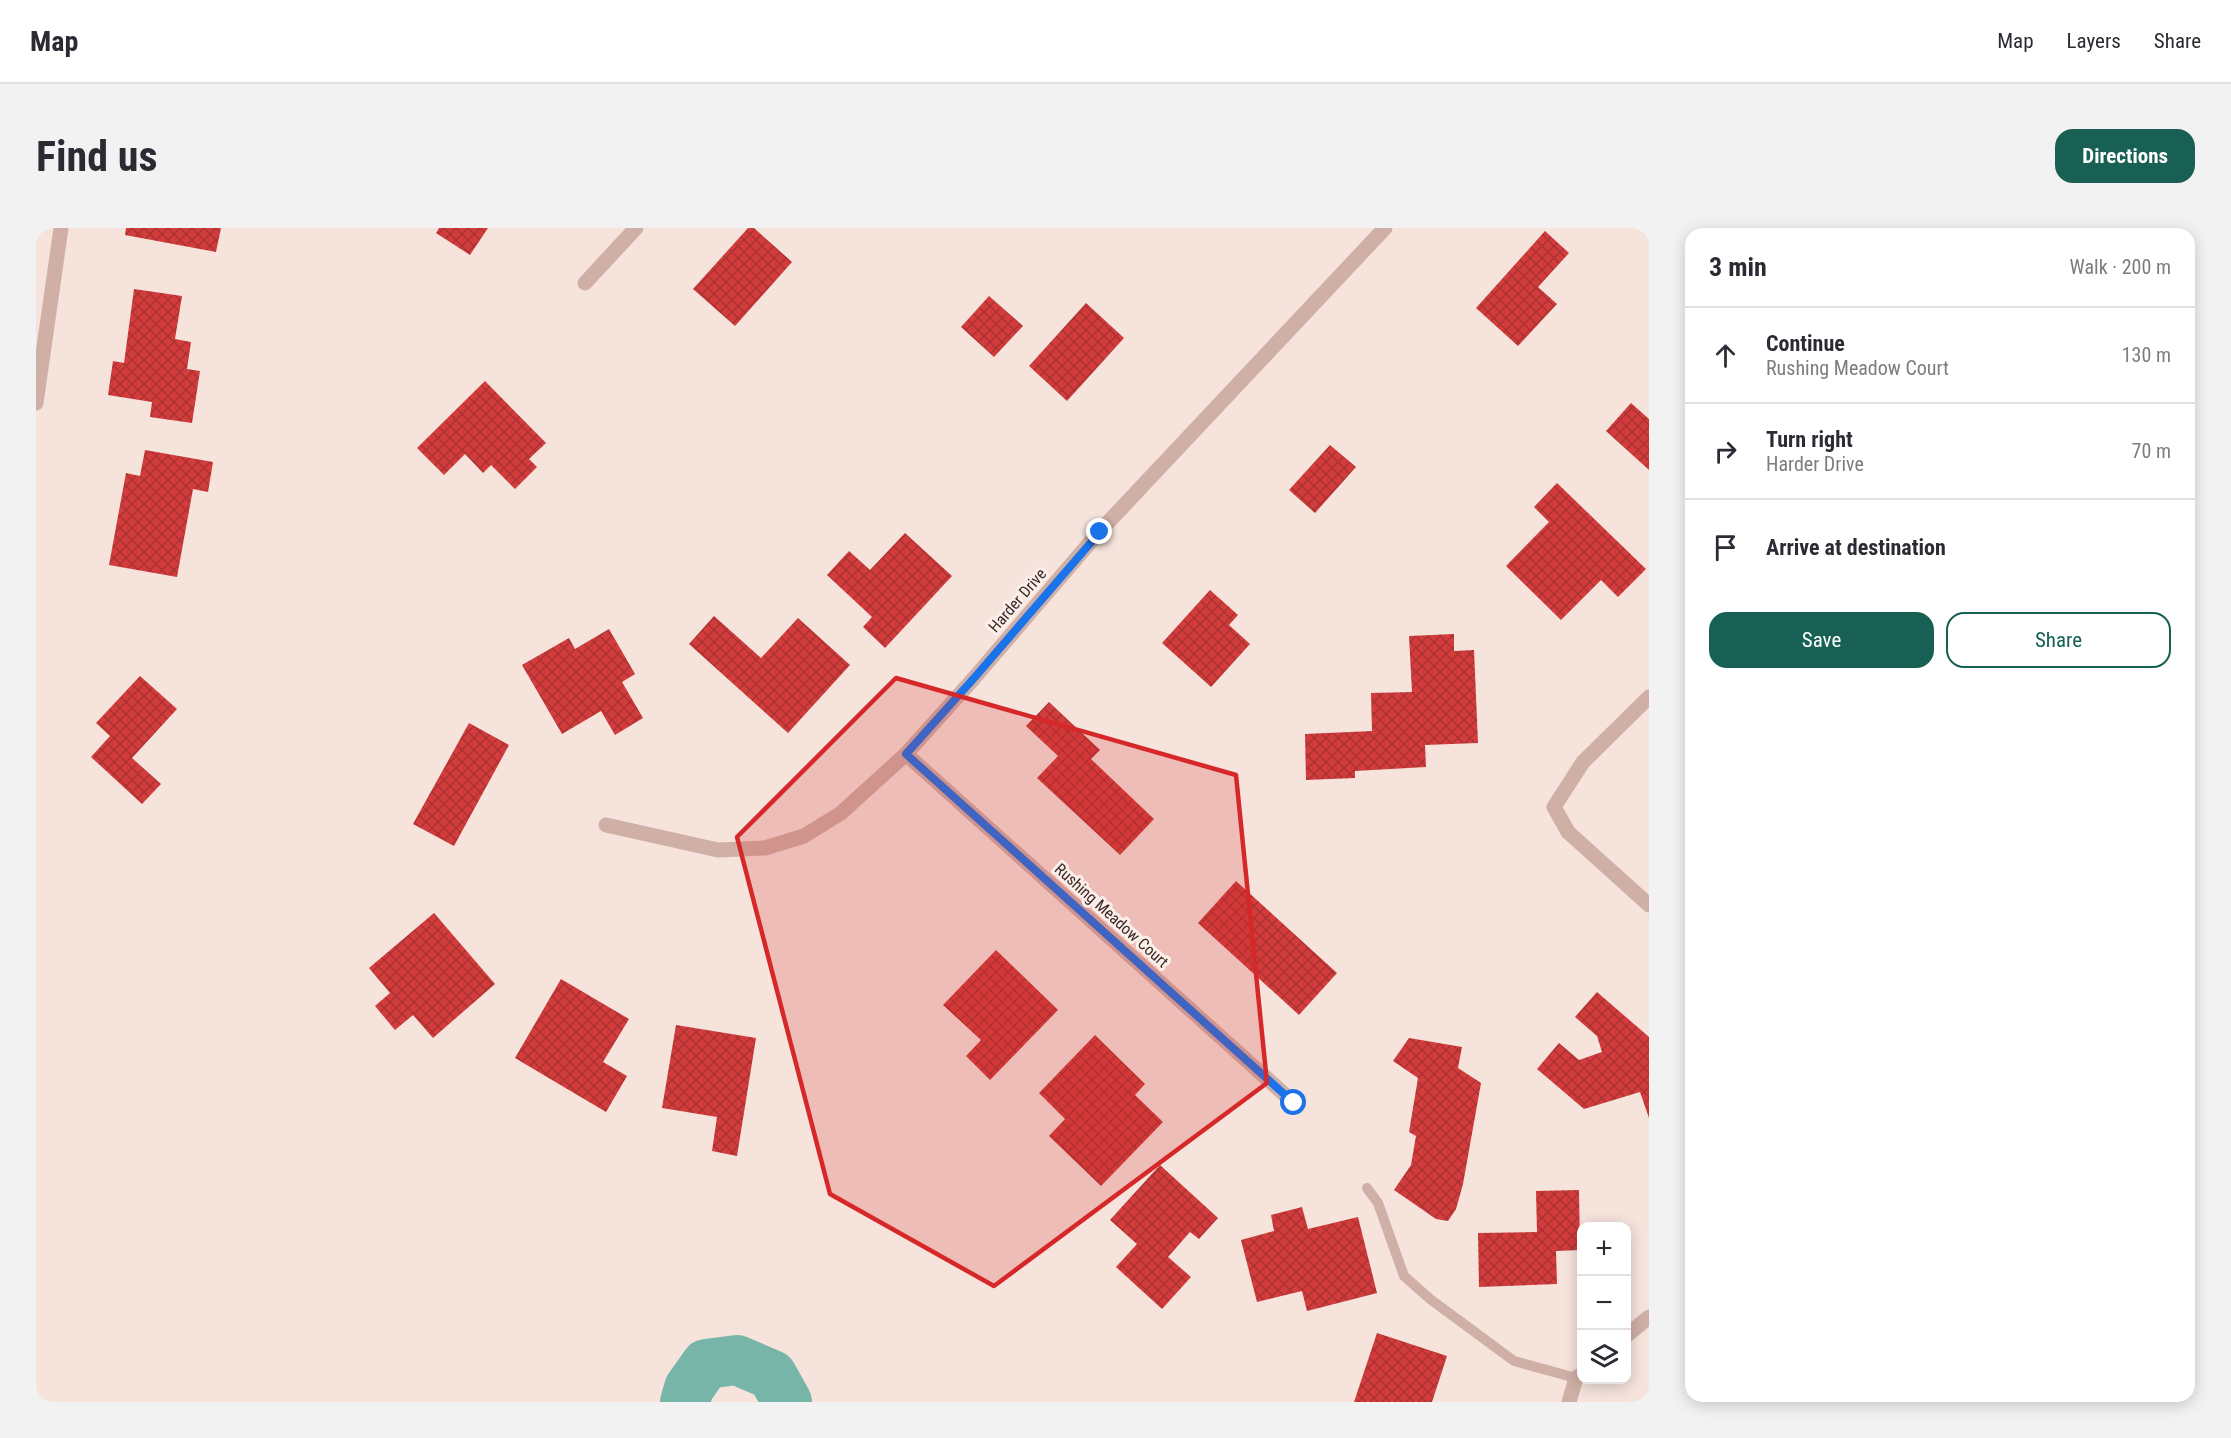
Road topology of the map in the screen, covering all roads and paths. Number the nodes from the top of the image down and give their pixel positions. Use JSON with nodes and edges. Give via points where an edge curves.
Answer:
{"nodes":[{"id":1,"x":61,"y":228,"type":"edge"},
{"id":2,"x":636,"y":228,"type":"edge"},
{"id":3,"x":1385,"y":228,"type":"edge"},
{"id":4,"x":585,"y":283,"type":"dead end"},
{"id":5,"x":36,"y":403,"type":"edge"},
{"id":6,"x":1649,"y":697,"type":"edge"},
{"id":7,"x":906,"y":754,"type":"junction"},
{"id":8,"x":606,"y":825,"type":"dead end"},
{"id":9,"x":1649,"y":905,"type":"edge"},
{"id":10,"x":1294,"y":1103,"type":"dead end"},
{"id":11,"x":1367,"y":1188,"type":"dead end"},
{"id":12,"x":1649,"y":1317,"type":"edge"},
{"id":13,"x":1631,"y":1332,"type":"edge"},
{"id":14,"x":1577,"y":1376,"type":"edge"},
{"id":15,"x":1577,"y":1381,"type":"edge"},
{"id":16,"x":1569,"y":1402,"type":"edge"}],
"edges":[{"from":1,"to":5,"type":"street"},
{"from":2,"to":4,"type":"street"},
{"from":3,"to":7,"type":"street","name":"Harder Drive","via":[[1100,532]]},
{"from":6,"to":9,"type":"street","via":[[1583,762],[1554,807],[1568,832]]},
{"from":7,"to":8,"type":"street","name":"Harder Drive","via":[[841,813],[804,836],[765,848],[718,850]]},
{"from":7,"to":10,"type":"street","name":"Rushing Meadow Court"},
{"from":11,"to":14,"type":"lane","via":[[1378,1203],[1404,1276],[1514,1361]]},
{"from":12,"to":13,"type":"street"},
{"from":15,"to":16,"type":"street"}]}
